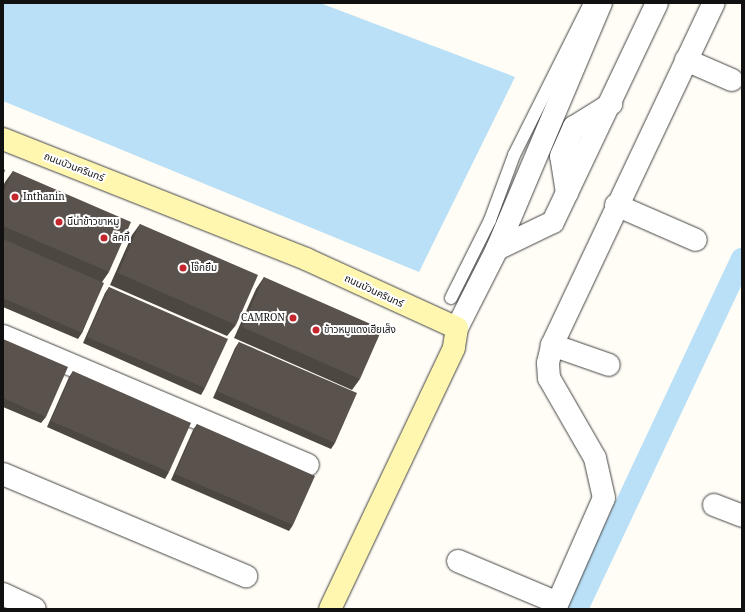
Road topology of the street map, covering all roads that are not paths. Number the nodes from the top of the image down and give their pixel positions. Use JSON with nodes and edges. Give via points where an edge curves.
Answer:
{"nodes":[{"id":1,"x":590,"y":3,"type":"edge"},
{"id":2,"x":601,"y":3,"type":"edge"},
{"id":3,"x":657,"y":3,"type":"edge"},
{"id":4,"x":714,"y":3,"type":"edge"},
{"id":5,"x":686,"y":60,"type":"junction"},
{"id":6,"x":732,"y":80,"type":"dead end"},
{"id":7,"x":3,"y":139,"type":"edge"},
{"id":8,"x":616,"y":205,"type":"junction"},
{"id":9,"x":696,"y":240,"type":"dead end"},
{"id":10,"x":497,"y":249,"type":"junction"},
{"id":11,"x":451,"y":298,"type":"dead end"},
{"id":12,"x":457,"y":328,"type":"junction"},
{"id":13,"x":3,"y":336,"type":"edge"},
{"id":14,"x":552,"y":344,"type":"junction"},
{"id":15,"x":609,"y":365,"type":"dead end"},
{"id":16,"x":308,"y":465,"type":"dead end"},
{"id":17,"x":3,"y":474,"type":"edge"},
{"id":18,"x":714,"y":505,"type":"dead end"},
{"id":19,"x":742,"y":516,"type":"edge"},
{"id":20,"x":458,"y":560,"type":"dead end"},
{"id":21,"x":246,"y":576,"type":"dead end"},
{"id":22,"x":3,"y":594,"type":"edge"},
{"id":23,"x":556,"y":606,"type":"edge"},
{"id":24,"x":35,"y":609,"type":"edge"},
{"id":25,"x":330,"y":609,"type":"edge"}],
"edges":[{"from":1,"to":11,"type":"lane","via":[[514,155],[490,220]]},
{"from":2,"to":10,"type":"street"},
{"from":3,"to":10,"type":"street","via":[[611,104],[574,127],[561,156],[567,193],[553,222]]},
{"from":4,"to":5,"type":"street"},
{"from":5,"to":6,"type":"street"},
{"from":5,"to":8,"type":"street"},
{"from":7,"to":12,"type":"street","name":"ถนนบัวนครินทร์","via":[[306,260]]},
{"from":8,"to":9,"type":"street"},
{"from":8,"to":14,"type":"street"},
{"from":10,"to":12,"type":"street"},
{"from":12,"to":25,"type":"street","via":[[454,348]]},
{"from":13,"to":16,"type":"street"},
{"from":14,"to":15,"type":"street"},
{"from":14,"to":23,"type":"street","via":[[548,363],[549,378],[595,458],[604,498]]},
{"from":17,"to":21,"type":"street"},
{"from":18,"to":19,"type":"street"},
{"from":20,"to":23,"type":"street"},
{"from":22,"to":24,"type":"street"}]}
